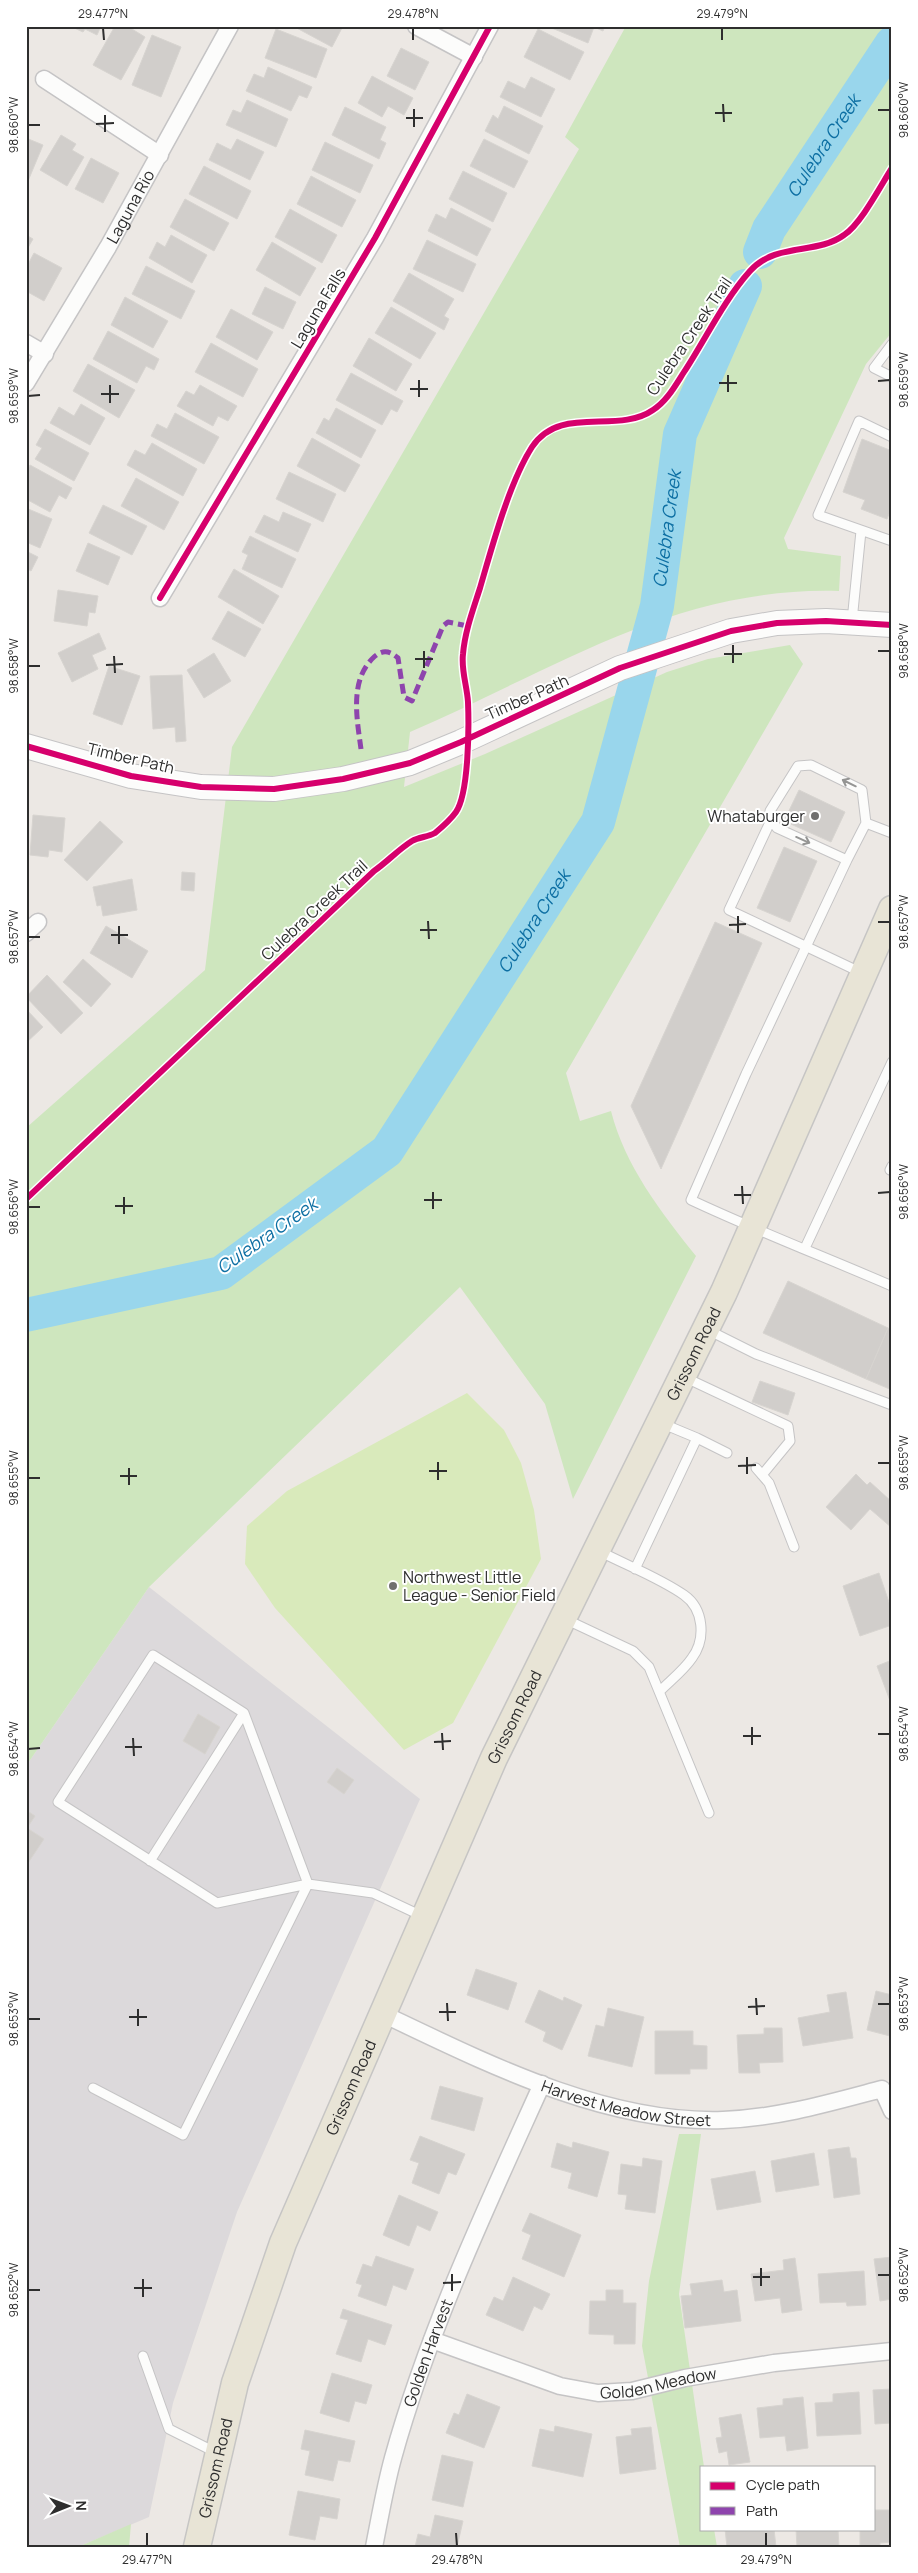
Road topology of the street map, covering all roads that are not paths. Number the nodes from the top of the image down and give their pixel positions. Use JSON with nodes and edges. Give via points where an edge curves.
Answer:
{"nodes":[{"id":1,"x":230,"y":26,"type":"edge"},
{"id":2,"x":416,"y":26,"type":"edge"},
{"id":3,"x":490,"y":26,"type":"edge"},
{"id":4,"x":474,"y":57,"type":"junction"},
{"id":5,"x":44,"y":79,"type":"dead end"},
{"id":6,"x":160,"y":155,"type":"junction"},
{"id":7,"x":26,"y":343,"type":"edge"},
{"id":8,"x":892,"y":344,"type":"edge"},
{"id":9,"x":44,"y":354,"type":"junction"},
{"id":10,"x":892,"y":377,"type":"edge"},
{"id":11,"x":26,"y":383,"type":"edge"},
{"id":12,"x":892,"y":437,"type":"edge"},
{"id":13,"x":861,"y":531,"type":"junction"},
{"id":14,"x":892,"y":541,"type":"edge"},
{"id":15,"x":160,"y":598,"type":"dead end"},
{"id":16,"x":852,"y":622,"type":"junction"},
{"id":17,"x":892,"y":624,"type":"edge"},
{"id":18,"x":26,"y":746,"type":"edge"},
{"id":19,"x":771,"y":820,"type":"junction"},
{"id":20,"x":866,"y":823,"type":"junction"},
{"id":21,"x":892,"y":833,"type":"edge"},
{"id":22,"x":847,"y":860,"type":"junction"},
{"id":23,"x":892,"y":910,"type":"edge"},
{"id":24,"x":806,"y":946,"type":"junction"},
{"id":25,"x":864,"y":974,"type":"junction"},
{"id":26,"x":892,"y":1062,"type":"edge"},
{"id":27,"x":751,"y":1229,"type":"junction"},
{"id":28,"x":805,"y":1248,"type":"junction"},
{"id":29,"x":892,"y":1286,"type":"edge"},
{"id":30,"x":706,"y":1329,"type":"junction"},
{"id":31,"x":682,"y":1377,"type":"junction"},
{"id":32,"x":892,"y":1405,"type":"edge"},
{"id":33,"x":660,"y":1422,"type":"junction"},
{"id":34,"x":698,"y":1438,"type":"junction"},
{"id":35,"x":727,"y":1453,"type":"dead end"},
{"id":36,"x":756,"y":1468,"type":"dead end"},
{"id":37,"x":762,"y":1476,"type":"junction"},
{"id":38,"x":794,"y":1548,"type":"dead end"},
{"id":39,"x":597,"y":1550,"type":"junction"},
{"id":40,"x":635,"y":1570,"type":"junction"},
{"id":41,"x":563,"y":1618,"type":"junction"},
{"id":42,"x":660,"y":1691,"type":"junction"},
{"id":43,"x":244,"y":1714,"type":"junction"},
{"id":44,"x":709,"y":1813,"type":"dead end"},
{"id":45,"x":150,"y":1861,"type":"junction"},
{"id":46,"x":308,"y":1884,"type":"junction"},
{"id":47,"x":425,"y":1918,"type":"junction"},
{"id":48,"x":383,"y":2014,"type":"junction"},
{"id":49,"x":542,"y":2084,"type":"junction"},
{"id":50,"x":93,"y":2088,"type":"dead end"},
{"id":51,"x":892,"y":2111,"type":"edge"},
{"id":52,"x":432,"y":2340,"type":"junction"},
{"id":53,"x":892,"y":2351,"type":"edge"},
{"id":54,"x":143,"y":2356,"type":"dead end"},
{"id":55,"x":217,"y":2453,"type":"junction"},
{"id":56,"x":197,"y":2547,"type":"edge"},
{"id":57,"x":374,"y":2547,"type":"edge"}],
"edges":[{"from":1,"to":6,"type":"street","name":"Laguna Rio"},
{"from":2,"to":4,"type":"street"},
{"from":3,"to":4,"type":"street","name":"Laguna Falls"},
{"from":4,"to":15,"type":"street","name":"Laguna Falls","via":[[375,238]]},
{"from":5,"to":6,"type":"street"},
{"from":6,"to":9,"type":"street","name":"Laguna Rio"},
{"from":7,"to":9,"type":"street"},
{"from":8,"to":10,"type":"lane","via":[[874,368]]},
{"from":9,"to":11,"type":"street","name":"Laguna Rio"},
{"from":12,"to":13,"type":"lane","via":[[859,420],[818,515]]},
{"from":13,"to":14,"type":"lane"},
{"from":13,"to":16,"type":"lane"},
{"from":16,"to":17,"type":"street","name":"Timber Path"},
{"from":16,"to":18,"type":"street","name":"Timber Path","via":[[777,623],[731,631],[620,668],[410,763],[343,779],[274,789],[202,787],[131,776]]},
{"from":20,"to":19,"type":"lane","one_way":true,"via":[[862,790],[811,765],[798,766],[770,811]]},
{"from":19,"to":22,"type":"lane","one_way":true,"via":[[777,828]]},
{"from":19,"to":24,"type":"lane","via":[[729,910]]},
{"from":20,"to":21,"type":"lane"},
{"from":20,"to":22,"type":"lane"},
{"from":22,"to":24,"type":"lane"},
{"from":23,"to":25,"type":"main road","name":"Grissom Road"},
{"from":24,"to":25,"type":"lane"},
{"from":24,"to":27,"type":"lane","via":[[691,1200]]},
{"from":25,"to":27,"type":"main road","name":"Grissom Road"},
{"from":26,"to":28,"type":"lane"},
{"from":27,"to":28,"type":"lane"},
{"from":27,"to":30,"type":"main road","name":"Grissom Road"},
{"from":28,"to":29,"type":"lane"},
{"from":30,"to":31,"type":"main road","name":"Grissom Road"},
{"from":30,"to":32,"type":"lane","via":[[756,1354]]},
{"from":31,"to":33,"type":"main road","name":"Grissom Road"},
{"from":31,"to":37,"type":"lane","via":[[788,1426],[790,1441]]},
{"from":33,"to":34,"type":"lane"},
{"from":33,"to":39,"type":"main road","name":"Grissom Road"},
{"from":34,"to":35,"type":"lane"},
{"from":34,"to":40,"type":"lane"},
{"from":36,"to":37,"type":"lane"},
{"from":37,"to":38,"type":"lane","via":[[769,1483]]},
{"from":39,"to":40,"type":"lane"},
{"from":39,"to":41,"type":"main road","name":"Grissom Road"},
{"from":40,"to":42,"type":"lane","via":[[685,1596],[696,1610],[701,1624],[692,1658]]},
{"from":41,"to":42,"type":"lane","via":[[633,1651],[649,1667]]},
{"from":41,"to":47,"type":"main road","name":"Grissom Road","via":[[494,1758]]},
{"from":42,"to":44,"type":"lane"},
{"from":43,"to":45,"type":"lane"},
{"from":43,"to":45,"type":"lane","via":[[153,1655],[58,1802]]},
{"from":43,"to":46,"type":"lane"},
{"from":45,"to":46,"type":"lane","via":[[217,1903]]},
{"from":46,"to":47,"type":"lane","via":[[373,1893]]},
{"from":46,"to":50,"type":"lane","via":[[183,2135]]},
{"from":47,"to":48,"type":"main road","name":"Grissom Road"},
{"from":48,"to":49,"type":"street","name":"Harvest Meadow Street"},
{"from":48,"to":55,"type":"main road","name":"Grissom Road","via":[[283,2243],[256,2316]]},
{"from":49,"to":51,"type":"street","name":"Harvest Meadow Street","via":[[589,2101],[642,2114],[683,2119],[723,2120],[797,2112],[882,2089]]},
{"from":49,"to":52,"type":"street","name":"Golden Harvest","via":[[461,2263]]},
{"from":52,"to":53,"type":"street","name":"Golden Meadow","via":[[560,2386],[598,2393],[632,2391],[685,2378],[774,2363]]},
{"from":52,"to":57,"type":"street","name":"Golden Harvest","via":[[393,2458]]},
{"from":54,"to":55,"type":"lane","via":[[169,2429]]},
{"from":55,"to":56,"type":"main road","name":"Grissom Road"}]}
